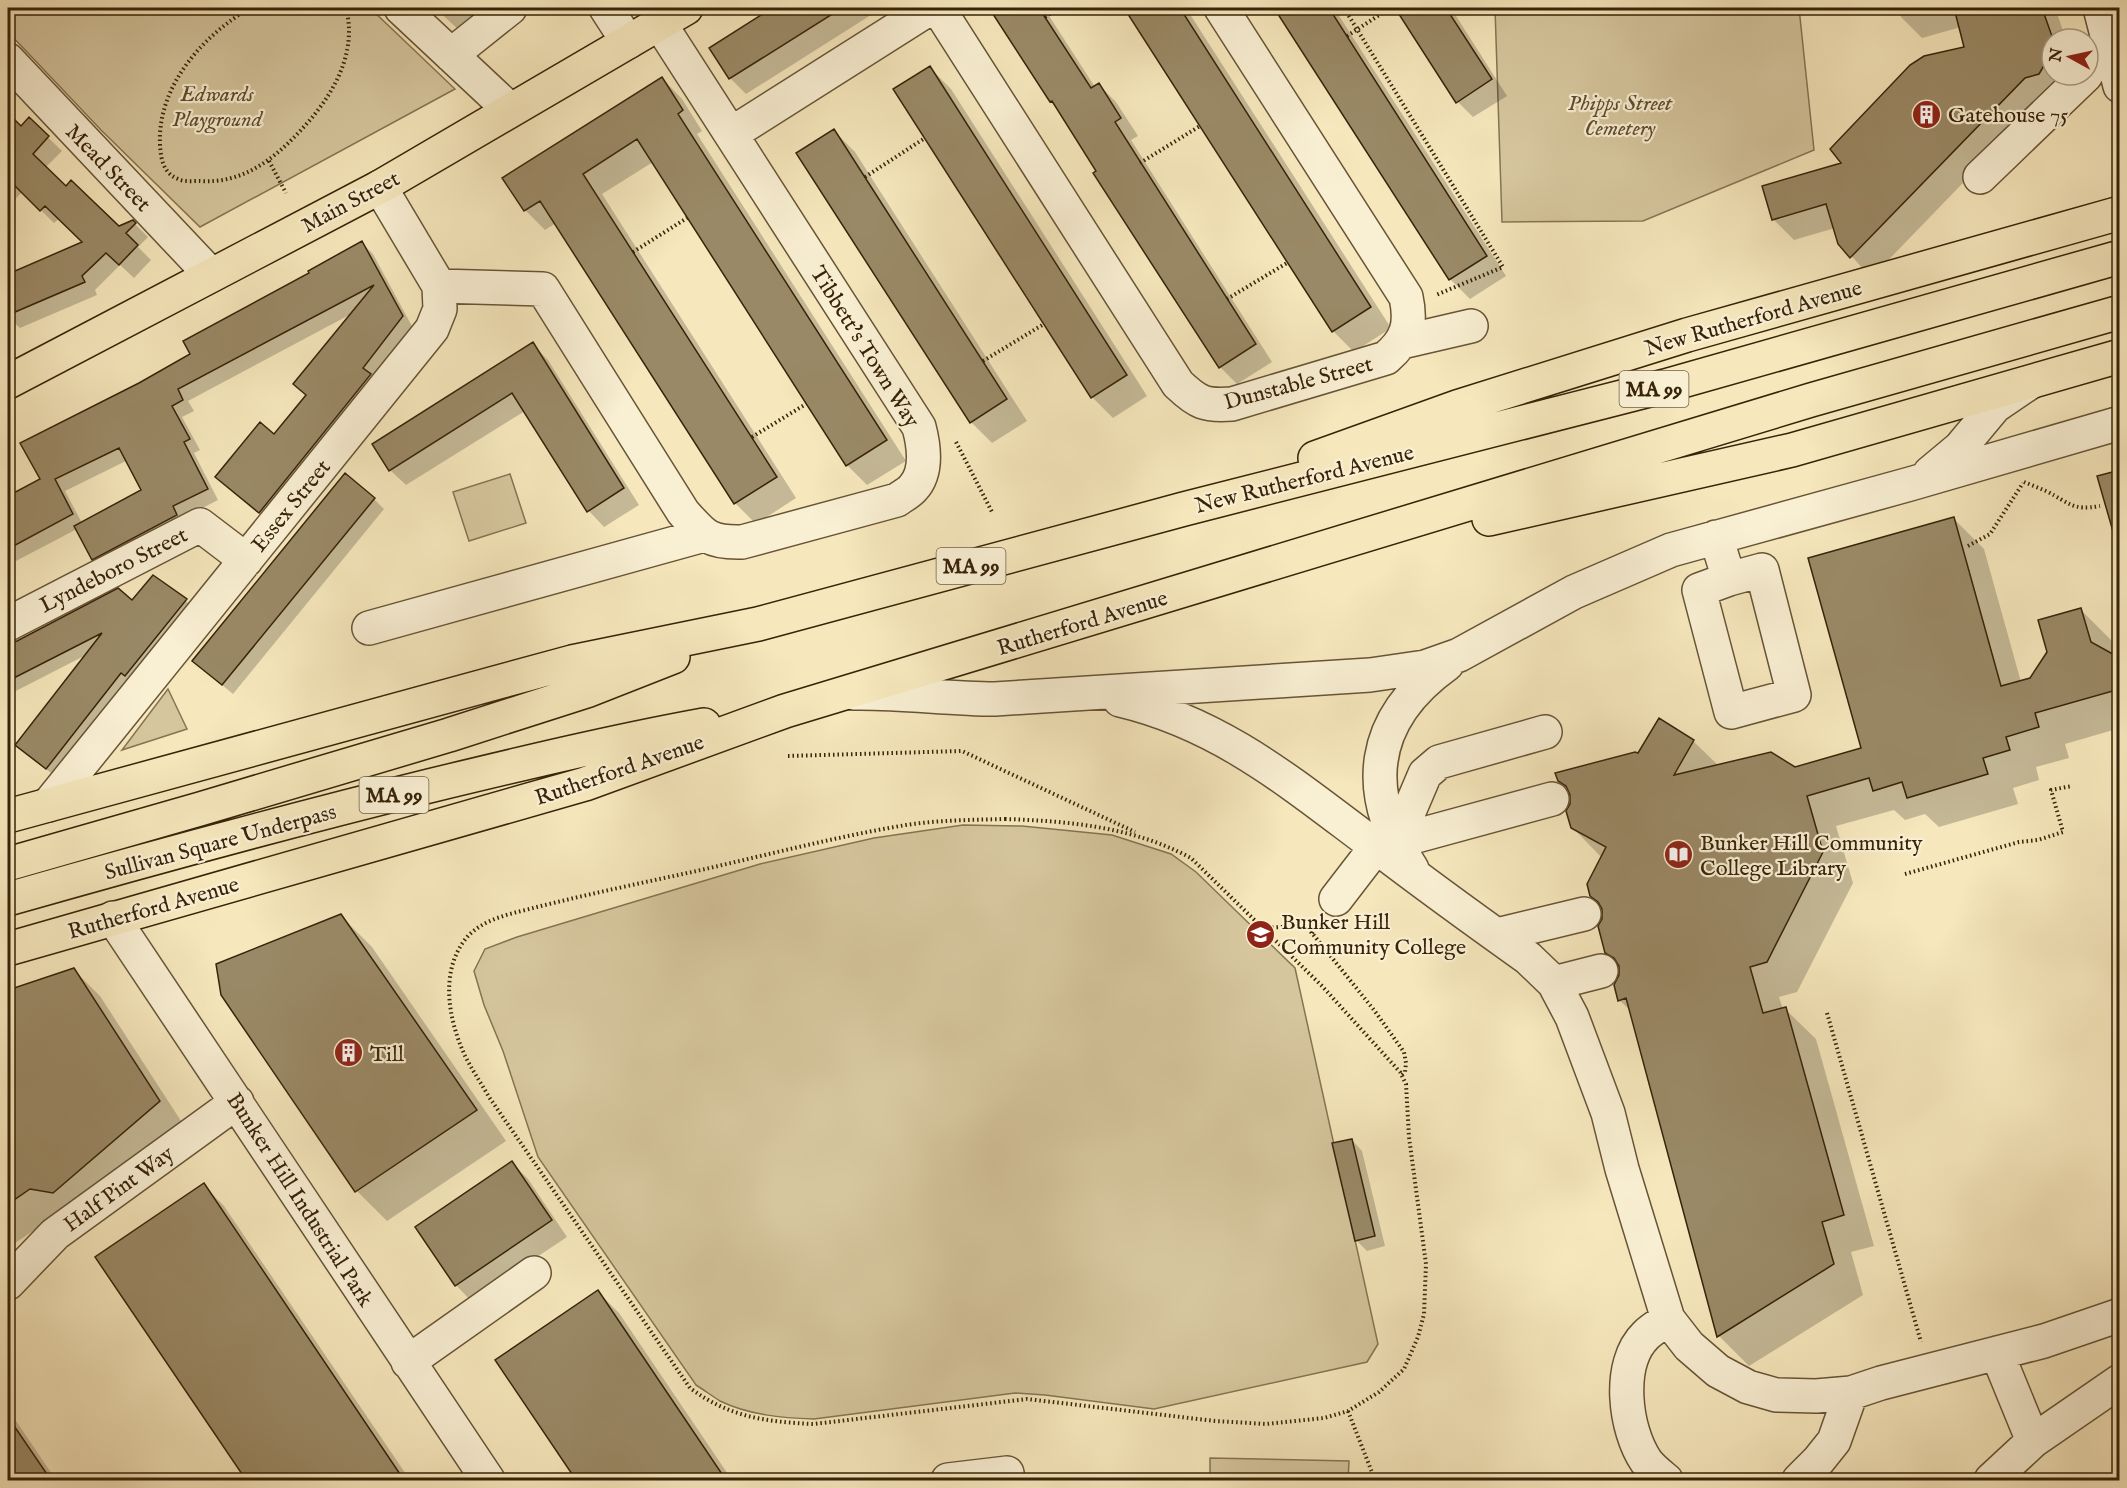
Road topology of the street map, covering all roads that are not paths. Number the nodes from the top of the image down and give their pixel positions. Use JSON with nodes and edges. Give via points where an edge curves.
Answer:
{"nodes":[{"id":1,"x":400,"y":8,"type":"edge"},
{"id":2,"x":510,"y":8,"type":"edge"},
{"id":3,"x":606,"y":8,"type":"edge"},
{"id":4,"x":930,"y":8,"type":"edge"},
{"id":5,"x":938,"y":8,"type":"edge"},
{"id":6,"x":1221,"y":8,"type":"edge"},
{"id":7,"x":2100,"y":8,"type":"edge"},
{"id":8,"x":673,"y":16,"type":"edge"},
{"id":9,"x":2098,"y":27,"type":"edge"},
{"id":10,"x":628,"y":42,"type":"junction"},
{"id":11,"x":451,"y":55,"type":"junction"},
{"id":12,"x":9,"y":64,"type":"edge"},
{"id":13,"x":2100,"y":70,"type":"edge"},
{"id":14,"x":2120,"y":86,"type":"edge"},
{"id":15,"x":2073,"y":87,"type":"edge"},
{"id":16,"x":510,"y":110,"type":"junction"},
{"id":17,"x":731,"y":134,"type":"junction"},
{"id":18,"x":1980,"y":177,"type":"dead end"},
{"id":19,"x":380,"y":187,"type":"junction"},
{"id":20,"x":2120,"y":213,"type":"edge"},
{"id":21,"x":2120,"y":257,"type":"edge"},
{"id":22,"x":211,"y":275,"type":"junction"},
{"id":23,"x":439,"y":286,"type":"junction"},
{"id":24,"x":2120,"y":312,"type":"edge"},
{"id":25,"x":1471,"y":326,"type":"dead end"},
{"id":26,"x":1402,"y":342,"type":"junction"},
{"id":27,"x":2120,"y":356,"type":"edge"},
{"id":28,"x":2034,"y":380,"type":"junction"},
{"id":29,"x":8,"y":382,"type":"edge"},
{"id":30,"x":2120,"y":423,"type":"edge"},
{"id":31,"x":1910,"y":484,"type":"junction"},
{"id":32,"x":1185,"y":509,"type":"junction"},
{"id":33,"x":704,"y":535,"type":"junction"},
{"id":34,"x":1716,"y":537,"type":"junction"},
{"id":35,"x":246,"y":560,"type":"junction"},
{"id":36,"x":1227,"y":578,"type":"junction"},
{"id":37,"x":1729,"y":579,"type":"dead end"},
{"id":38,"x":8,"y":624,"type":"edge"},
{"id":39,"x":758,"y":624,"type":"junction"},
{"id":40,"x":369,"y":628,"type":"dead end"},
{"id":41,"x":1459,"y":655,"type":"junction"},
{"id":42,"x":846,"y":694,"type":"junction"},
{"id":43,"x":1089,"y":694,"type":"junction"},
{"id":44,"x":785,"y":711,"type":"junction"},
{"id":45,"x":1545,"y":732,"type":"dead end"},
{"id":46,"x":1552,"y":799,"type":"dead end"},
{"id":47,"x":48,"y":805,"type":"junction"},
{"id":48,"x":8,"y":816,"type":"edge"},
{"id":49,"x":1386,"y":844,"type":"junction"},
{"id":50,"x":8,"y":864,"type":"edge"},
{"id":51,"x":1336,"y":898,"type":"dead end"},
{"id":52,"x":8,"y":899,"type":"edge"},
{"id":53,"x":1584,"y":914,"type":"dead end"},
{"id":54,"x":113,"y":918,"type":"junction"},
{"id":55,"x":1497,"y":936,"type":"junction"},
{"id":56,"x":8,"y":949,"type":"edge"},
{"id":57,"x":1601,"y":971,"type":"dead end"},
{"id":58,"x":1554,"y":983,"type":"junction"},
{"id":59,"x":237,"y":1102,"type":"junction"},
{"id":60,"x":534,"y":1273,"type":"dead end"},
{"id":61,"x":8,"y":1283,"type":"edge"},
{"id":62,"x":2120,"y":1315,"type":"edge"},
{"id":63,"x":1668,"y":1319,"type":"junction"},
{"id":64,"x":1997,"y":1353,"type":"junction"},
{"id":65,"x":408,"y":1362,"type":"junction"},
{"id":66,"x":2120,"y":1381,"type":"edge"},
{"id":67,"x":1851,"y":1393,"type":"junction"},
{"id":68,"x":2033,"y":1441,"type":"junction"},
{"id":69,"x":1007,"y":1473,"type":"dead end"},
{"id":70,"x":488,"y":1480,"type":"edge"},
{"id":71,"x":948,"y":1480,"type":"edge"},
{"id":72,"x":1666,"y":1480,"type":"edge"},
{"id":73,"x":1799,"y":1480,"type":"edge"},
{"id":74,"x":1991,"y":1480,"type":"edge"}],
"edges":[{"from":1,"to":11,"type":"street"},
{"from":2,"to":11,"type":"street"},
{"from":3,"to":10,"type":"street"},
{"from":4,"to":17,"type":"street"},
{"from":5,"to":26,"type":"street","name":"Dunstable Street","via":[[1178,384],[1194,400],[1211,405],[1232,404],[1386,358]]},
{"from":6,"to":26,"type":"street","via":[[1406,297],[1409,320]]},
{"from":7,"to":9,"type":"street"},
{"from":8,"to":10,"type":"main road","name":"Main Street"},
{"from":8,"to":17,"type":"street","name":"Tibbett's Town Way"},
{"from":10,"to":16,"type":"main road","name":"Main Street"},
{"from":11,"to":16,"type":"street"},
{"from":12,"to":22,"type":"street","name":"Mead Street"},
{"from":13,"to":14,"type":"street"},
{"from":15,"to":18,"type":"street"},
{"from":16,"to":19,"type":"main road","name":"Main Street"},
{"from":17,"to":33,"type":"street","name":"Tibbett's Town Way","via":[[919,427],[924,456],[914,488],[897,500],[742,542],[723,542]]},
{"from":19,"to":22,"type":"main road","name":"Main Street"},
{"from":19,"to":23,"type":"street"},
{"from":20,"to":32,"type":"main road","name":"New Rutherford Avenue","via":[[1687,335],[1457,407],[1353,442]]},
{"from":21,"to":32,"type":"main road","name":"New Rutherford Avenue","number":"MA 99","via":[[1665,386]]},
{"from":22,"to":29,"type":"main road","name":"Main Street"},
{"from":23,"to":33,"type":"street","via":[[543,289],[683,512]]},
{"from":23,"to":35,"type":"street","name":"Essex Street","via":[[440,309],[432,329]]},
{"from":24,"to":36,"type":"main road","number":"MA 99","via":[[1754,417]]},
{"from":25,"to":26,"type":"street"},
{"from":27,"to":28,"type":"main road"},
{"from":28,"to":31,"type":"street","via":[[1995,406],[1945,462]]},
{"from":28,"to":36,"type":"main road","via":[[1792,450]]},
{"from":30,"to":31,"type":"street"},
{"from":31,"to":34,"type":"street"},
{"from":32,"to":39,"type":"main road","number":"MA 99"},
{"from":33,"to":40,"type":"street"},
{"from":34,"to":37,"type":"street"},
{"from":34,"to":41,"type":"street","via":[[1671,550],[1574,592]]},
{"from":35,"to":38,"type":"street","name":"Lyndeboro Street","via":[[200,525]]},
{"from":35,"to":47,"type":"street","name":"Essex Street"},
{"from":36,"to":42,"type":"main road","name":"Rutherford Avenue","number":"MA 99"},
{"from":39,"to":47,"type":"main road","via":[[572,662]]},
{"from":39,"to":50,"type":"main road","name":"Sullivan Square Underpass","number":"MA 99","via":[[589,690],[449,735]]},
{"from":41,"to":43,"type":"street","via":[[1425,667],[1370,675]]},
{"from":41,"to":49,"type":"street","via":[[1411,697],[1385,742],[1380,785]]},
{"from":42,"to":43,"type":"street","via":[[971,699]]},
{"from":42,"to":44,"type":"main road","name":"Rutherford Avenue","number":"MA 99"},
{"from":43,"to":49,"type":"street","via":[[1161,711],[1226,741]]},
{"from":44,"to":52,"type":"main road","name":"Sullivan Square Underpass","number":"MA 99","via":[[546,758],[206,843]]},
{"from":44,"to":54,"type":"main road","name":"Rutherford Avenue","via":[[585,784]]},
{"from":45,"to":49,"type":"street","via":[[1439,762],[1425,774]]},
{"from":46,"to":49,"type":"street"},
{"from":47,"to":48,"type":"main road"},
{"from":49,"to":51,"type":"street"},
{"from":49,"to":55,"type":"street","via":[[1418,878]]},
{"from":53,"to":55,"type":"street"},
{"from":54,"to":56,"type":"main road","name":"Rutherford Avenue"},
{"from":54,"to":59,"type":"street","name":"Bunker Hill Industrial Park"},
{"from":55,"to":58,"type":"street"},
{"from":57,"to":58,"type":"street"},
{"from":58,"to":63,"type":"street","via":[[1572,1017],[1608,1113]]},
{"from":59,"to":61,"type":"street","name":"Half Pint Way","via":[[56,1234]]},
{"from":59,"to":65,"type":"street","name":"Bunker Hill Industrial Park"},
{"from":60,"to":65,"type":"street"},
{"from":62,"to":64,"type":"street"},
{"from":63,"to":67,"type":"street","via":[[1689,1346],[1718,1371],[1748,1387],[1776,1395]]},
{"from":63,"to":72,"type":"street","via":[[1645,1336],[1631,1360],[1626,1385],[1627,1412],[1636,1439],[1646,1462]]},
{"from":64,"to":67,"type":"street"},
{"from":64,"to":68,"type":"street"},
{"from":65,"to":70,"type":"street","name":"Bunker Hill Industrial Park"},
{"from":66,"to":68,"type":"street"},
{"from":67,"to":73,"type":"street","via":[[1834,1441]]},
{"from":68,"to":74,"type":"street"},
{"from":69,"to":71,"type":"street"}]}
